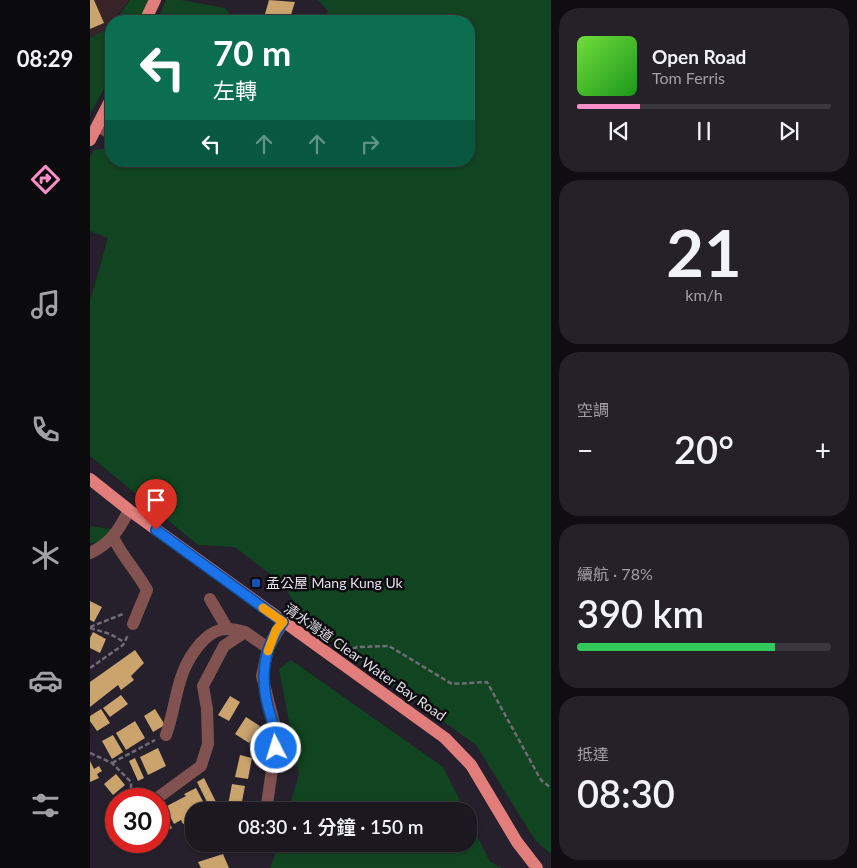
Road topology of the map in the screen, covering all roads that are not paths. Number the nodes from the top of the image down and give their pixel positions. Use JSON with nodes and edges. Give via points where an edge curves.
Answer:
{"nodes":[{"id":1,"x":155,"y":0,"type":"edge"},
{"id":2,"x":148,"y":15,"type":"edge"},
{"id":3,"x":105,"y":111,"type":"edge"},
{"id":4,"x":98,"y":126,"type":"junction"},
{"id":5,"x":105,"y":130,"type":"edge"},
{"id":6,"x":90,"y":140,"type":"edge"},
{"id":7,"x":90,"y":479,"type":"edge"},
{"id":8,"x":128,"y":510,"type":"junction"},
{"id":9,"x":113,"y":537,"type":"junction"},
{"id":10,"x":90,"y":553,"type":"edge"},
{"id":11,"x":210,"y":599,"type":"dead end"},
{"id":12,"x":283,"y":622,"type":"junction"},
{"id":13,"x":133,"y":624,"type":"road end"},
{"id":14,"x":227,"y":628,"type":"junction"},
{"id":15,"x":245,"y":632,"type":"junction"},
{"id":16,"x":268,"y":648,"type":"junction"},
{"id":17,"x":166,"y":735,"type":"road end"},
{"id":18,"x":170,"y":789,"type":"edge"},
{"id":19,"x":267,"y":802,"type":"edge"},
{"id":20,"x":537,"y":868,"type":"edge"}],
"edges":[{"from":1,"to":2,"type":"main road"},
{"from":3,"to":4,"type":"main road"},
{"from":4,"to":5,"type":"street"},
{"from":4,"to":6,"type":"main road"},
{"from":7,"to":8,"type":"main road","name":"清水灣道 Clear Water Bay Road"},
{"from":8,"to":9,"type":"street"},
{"from":8,"to":12,"type":"main road","name":"清水灣道 Clear Water Bay Road"},
{"from":9,"to":10,"type":"street","via":[[102,548]]},
{"from":9,"to":13,"type":"street","via":[[123,558],[147,590]]},
{"from":11,"to":14,"type":"street"},
{"from":12,"to":16,"type":"street"},
{"from":12,"to":20,"type":"main road","name":"清水灣道 Clear Water Bay Road","via":[[446,738],[471,766],[517,842]]},
{"from":14,"to":15,"type":"street"},
{"from":14,"to":17,"type":"street","via":[[209,634],[182,671]]},
{"from":15,"to":16,"type":"street"},
{"from":15,"to":18,"type":"street","via":[[224,646],[203,686],[208,744],[201,766]]},
{"from":16,"to":19,"type":"street","via":[[262,676],[277,735]]}]}
